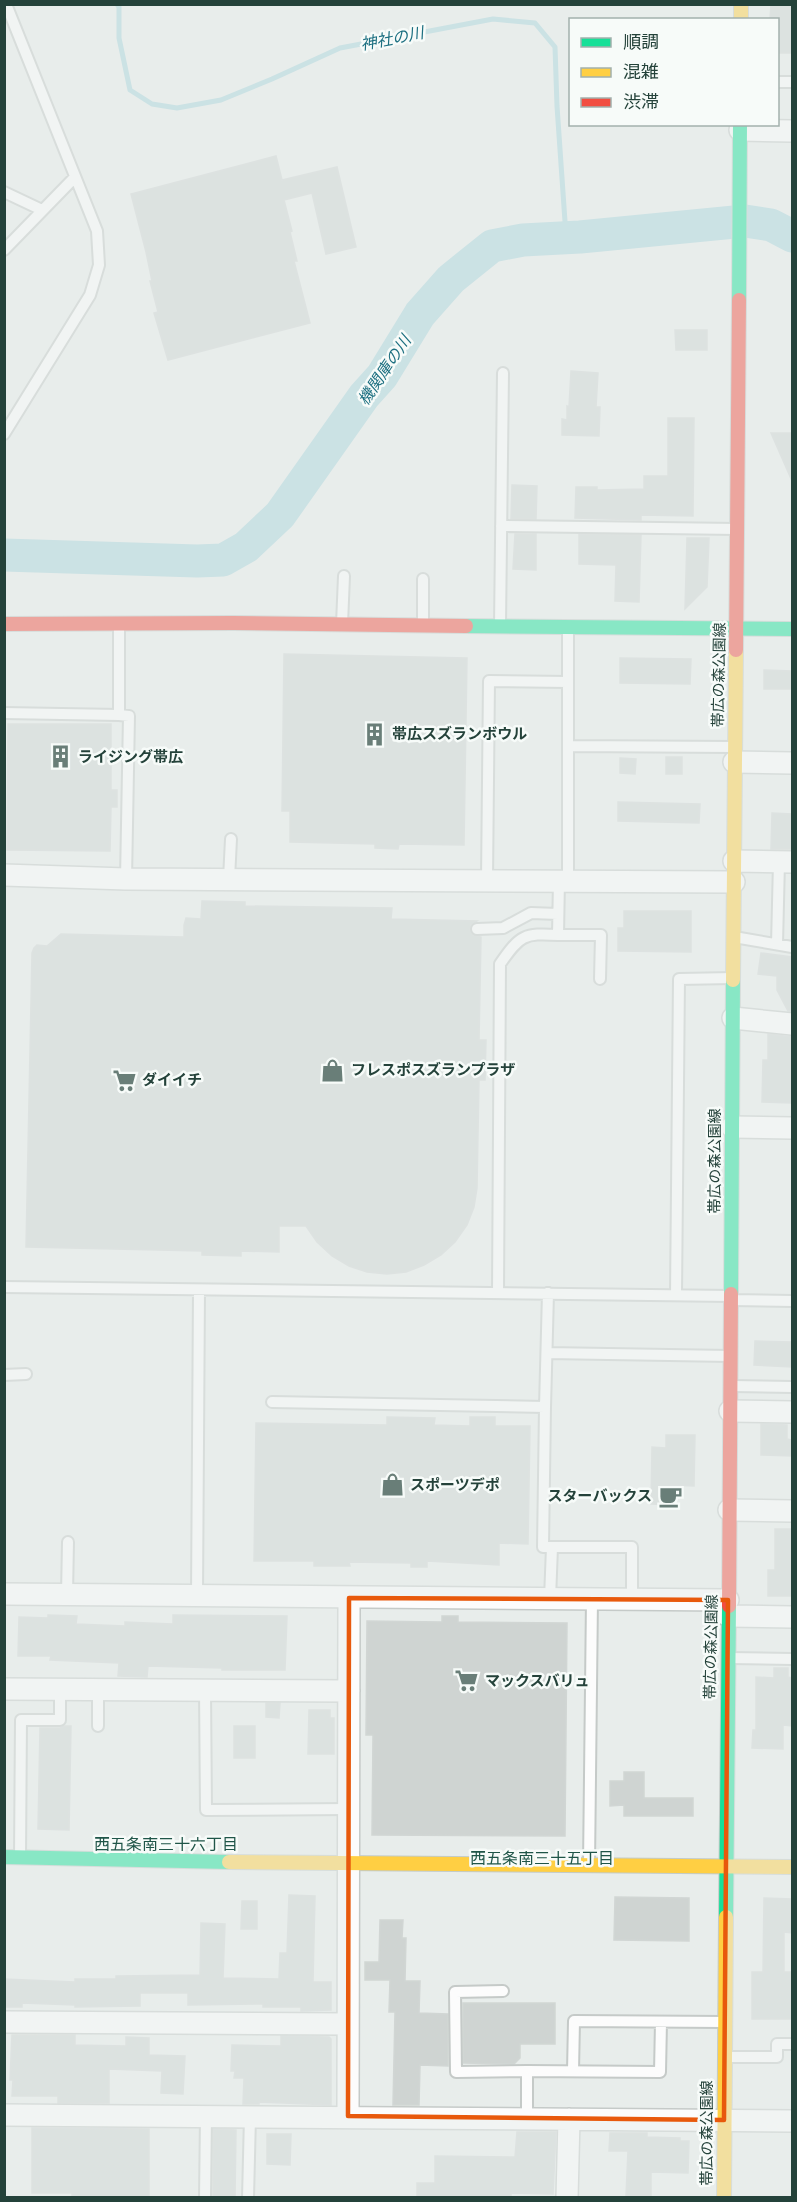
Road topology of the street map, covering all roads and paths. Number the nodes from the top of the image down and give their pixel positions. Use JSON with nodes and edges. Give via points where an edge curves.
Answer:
{"nodes":[{"id":1,"x":6,"y":4,"type":"edge"},
{"id":2,"x":740,"y":127,"type":"edge"},
{"id":3,"x":792,"y":131,"type":"edge"},
{"id":4,"x":75,"y":177,"type":"junction"},
{"id":5,"x":4,"y":192,"type":"edge"},
{"id":6,"x":42,"y":210,"type":"junction"},
{"id":7,"x":4,"y":250,"type":"edge"},
{"id":8,"x":503,"y":373,"type":"dead end"},
{"id":9,"x":4,"y":434,"type":"edge"},
{"id":10,"x":501,"y":526,"type":"junction"},
{"id":11,"x":737,"y":529,"type":"junction"},
{"id":12,"x":344,"y":576,"type":"dead end"},
{"id":13,"x":423,"y":579,"type":"dead end"},
{"id":14,"x":4,"y":624,"type":"edge"},
{"id":15,"x":119,"y":624,"type":"junction"},
{"id":16,"x":342,"y":625,"type":"junction"},
{"id":17,"x":423,"y":625,"type":"junction"},
{"id":18,"x":500,"y":627,"type":"junction"},
{"id":19,"x":568,"y":627,"type":"junction"},
{"id":20,"x":736,"y":629,"type":"junction"},
{"id":21,"x":792,"y":629,"type":"edge"},
{"id":22,"x":568,"y":682,"type":"junction"},
{"id":23,"x":4,"y":713,"type":"edge"},
{"id":24,"x":119,"y":715,"type":"junction"},
{"id":25,"x":568,"y":746,"type":"junction"},
{"id":26,"x":734,"y":755,"type":"junction"},
{"id":27,"x":792,"y":762,"type":"edge"},
{"id":28,"x":231,"y":839,"type":"dead end"},
{"id":29,"x":734,"y":861,"type":"junction"},
{"id":30,"x":786,"y":862,"type":"edge"},
{"id":31,"x":4,"y":875,"type":"edge"},
{"id":32,"x":126,"y":879,"type":"junction"},
{"id":33,"x":229,"y":879,"type":"junction"},
{"id":34,"x":487,"y":880,"type":"junction"},
{"id":35,"x":564,"y":881,"type":"junction"},
{"id":36,"x":734,"y":882,"type":"junction"},
{"id":37,"x":558,"y":914,"type":"junction"},
{"id":38,"x":477,"y":929,"type":"dead end"},
{"id":39,"x":558,"y":934,"type":"junction"},
{"id":40,"x":734,"y":937,"type":"junction"},
{"id":41,"x":777,"y":944,"type":"junction"},
{"id":42,"x":792,"y":947,"type":"edge"},
{"id":43,"x":733,"y":978,"type":"junction"},
{"id":44,"x":600,"y":979,"type":"dead end"},
{"id":45,"x":733,"y":1018,"type":"junction"},
{"id":46,"x":792,"y":1024,"type":"edge"},
{"id":47,"x":732,"y":1127,"type":"junction"},
{"id":48,"x":792,"y":1128,"type":"edge"},
{"id":49,"x":4,"y":1287,"type":"edge"},
{"id":50,"x":199,"y":1290,"type":"junction"},
{"id":51,"x":498,"y":1293,"type":"junction"},
{"id":52,"x":548,"y":1293,"type":"junction"},
{"id":53,"x":676,"y":1295,"type":"junction"},
{"id":54,"x":731,"y":1298,"type":"junction"},
{"id":55,"x":792,"y":1301,"type":"edge"},
{"id":56,"x":547,"y":1353,"type":"junction"},
{"id":57,"x":730,"y":1356,"type":"junction"},
{"id":58,"x":4,"y":1374,"type":"edge"},
{"id":59,"x":26,"y":1374,"type":"dead end"},
{"id":60,"x":730,"y":1386,"type":"junction"},
{"id":61,"x":792,"y":1387,"type":"edge"},
{"id":62,"x":272,"y":1402,"type":"dead end"},
{"id":63,"x":546,"y":1407,"type":"junction"},
{"id":64,"x":730,"y":1411,"type":"junction"},
{"id":65,"x":792,"y":1412,"type":"edge"},
{"id":66,"x":729,"y":1510,"type":"junction"},
{"id":67,"x":792,"y":1511,"type":"edge"},
{"id":68,"x":68,"y":1542,"type":"dead end"},
{"id":69,"x":552,"y":1547,"type":"junction"},
{"id":70,"x":4,"y":1594,"type":"edge"},
{"id":71,"x":67,"y":1594,"type":"junction"},
{"id":72,"x":197,"y":1596,"type":"junction"},
{"id":73,"x":349,"y":1598,"type":"junction"},
{"id":74,"x":550,"y":1599,"type":"junction"},
{"id":75,"x":592,"y":1599,"type":"junction"},
{"id":76,"x":632,"y":1600,"type":"junction"},
{"id":77,"x":728,"y":1608,"type":"junction"},
{"id":78,"x":792,"y":1617,"type":"edge"},
{"id":79,"x":728,"y":1658,"type":"junction"},
{"id":80,"x":792,"y":1659,"type":"edge"},
{"id":81,"x":4,"y":1689,"type":"edge"},
{"id":82,"x":60,"y":1689,"type":"junction"},
{"id":83,"x":98,"y":1690,"type":"junction"},
{"id":84,"x":205,"y":1690,"type":"junction"},
{"id":85,"x":349,"y":1691,"type":"junction"},
{"id":86,"x":98,"y":1726,"type":"dead end"},
{"id":87,"x":348,"y":1809,"type":"junction"},
{"id":88,"x":4,"y":1857,"type":"edge"},
{"id":89,"x":20,"y":1858,"type":"junction"},
{"id":90,"x":348,"y":1864,"type":"junction"},
{"id":91,"x":589,"y":1865,"type":"junction"},
{"id":92,"x":725,"y":1866,"type":"junction"},
{"id":93,"x":792,"y":1867,"type":"edge"},
{"id":94,"x":503,"y":1991,"type":"dead end"},
{"id":95,"x":4,"y":2022,"type":"edge"},
{"id":96,"x":661,"y":2022,"type":"junction"},
{"id":97,"x":724,"y":2022,"type":"junction"},
{"id":98,"x":348,"y":2024,"type":"junction"},
{"id":99,"x":792,"y":2044,"type":"edge"},
{"id":100,"x":724,"y":2057,"type":"junction"},
{"id":101,"x":527,"y":2071,"type":"junction"},
{"id":102,"x":573,"y":2071,"type":"junction"},
{"id":103,"x":4,"y":2115,"type":"edge"},
{"id":104,"x":206,"y":2116,"type":"junction"},
{"id":105,"x":250,"y":2116,"type":"junction"},
{"id":106,"x":348,"y":2116,"type":"junction"},
{"id":107,"x":527,"y":2118,"type":"junction"},
{"id":108,"x":569,"y":2119,"type":"junction"},
{"id":109,"x":724,"y":2120,"type":"junction"},
{"id":110,"x":792,"y":2121,"type":"edge"},
{"id":111,"x":205,"y":2198,"type":"edge"},
{"id":112,"x":248,"y":2198,"type":"edge"},
{"id":113,"x":567,"y":2198,"type":"edge"},
{"id":114,"x":724,"y":2198,"type":"edge"}],
"edges":[{"from":1,"to":4,"type":"lane"},
{"from":2,"to":3,"type":"street"},
{"from":2,"to":11,"type":"main road","name":"帯広の森公園線"},
{"from":4,"to":6,"type":"lane"},
{"from":4,"to":9,"type":"lane","via":[[97,231],[99,265],[90,295]]},
{"from":5,"to":6,"type":"lane"},
{"from":6,"to":7,"type":"lane"},
{"from":8,"to":10,"type":"lane"},
{"from":10,"to":11,"type":"lane"},
{"from":10,"to":18,"type":"lane"},
{"from":11,"to":20,"type":"main road","name":"帯広の森公園線"},
{"from":12,"to":16,"type":"lane"},
{"from":13,"to":17,"type":"lane"},
{"from":14,"to":15,"type":"main road"},
{"from":15,"to":16,"type":"main road"},
{"from":15,"to":24,"type":"lane"},
{"from":16,"to":17,"type":"main road"},
{"from":17,"to":18,"type":"main road"},
{"from":18,"to":19,"type":"main road"},
{"from":19,"to":20,"type":"main road"},
{"from":19,"to":22,"type":"lane"},
{"from":20,"to":21,"type":"main road"},
{"from":20,"to":26,"type":"main road","name":"帯広の森公園線"},
{"from":22,"to":25,"type":"lane"},
{"from":22,"to":34,"type":"lane","via":[[489,681]]},
{"from":23,"to":24,"type":"lane"},
{"from":24,"to":32,"type":"lane","via":[[129,716]]},
{"from":25,"to":26,"type":"lane"},
{"from":25,"to":35,"type":"lane"},
{"from":26,"to":27,"type":"street"},
{"from":26,"to":29,"type":"main road","name":"帯広の森公園線"},
{"from":28,"to":33,"type":"lane"},
{"from":29,"to":30,"type":"street"},
{"from":29,"to":36,"type":"main road","name":"帯広の森公園線"},
{"from":30,"to":41,"type":"lane"},
{"from":31,"to":32,"type":"street"},
{"from":32,"to":33,"type":"street"},
{"from":33,"to":34,"type":"street"},
{"from":34,"to":35,"type":"street"},
{"from":35,"to":36,"type":"street"},
{"from":35,"to":37,"type":"lane"},
{"from":36,"to":40,"type":"main road","name":"帯広の森公園線"},
{"from":37,"to":38,"type":"lane","via":[[531,913],[503,928]]},
{"from":37,"to":39,"type":"lane"},
{"from":39,"to":44,"type":"lane","via":[[600,935]]},
{"from":39,"to":51,"type":"lane","via":[[531,934],[512,947],[500,964]]},
{"from":40,"to":41,"type":"lane"},
{"from":40,"to":43,"type":"main road","name":"帯広の森公園線"},
{"from":41,"to":42,"type":"lane"},
{"from":43,"to":45,"type":"main road","name":"帯広の森公園線"},
{"from":43,"to":53,"type":"lane","via":[[679,979]]},
{"from":45,"to":46,"type":"street"},
{"from":45,"to":47,"type":"main road","name":"帯広の森公園線"},
{"from":47,"to":48,"type":"street"},
{"from":47,"to":54,"type":"main road","name":"帯広の森公園線"},
{"from":49,"to":50,"type":"lane"},
{"from":50,"to":51,"type":"lane"},
{"from":50,"to":72,"type":"lane"},
{"from":51,"to":52,"type":"lane"},
{"from":52,"to":53,"type":"lane"},
{"from":52,"to":56,"type":"lane"},
{"from":53,"to":54,"type":"lane"},
{"from":54,"to":55,"type":"lane"},
{"from":54,"to":57,"type":"main road","name":"帯広の森公園線"},
{"from":56,"to":57,"type":"lane"},
{"from":56,"to":63,"type":"lane"},
{"from":57,"to":60,"type":"main road","name":"帯広の森公園線"},
{"from":58,"to":59,"type":"lane"},
{"from":60,"to":61,"type":"lane"},
{"from":60,"to":64,"type":"main road","name":"帯広の森公園線"},
{"from":62,"to":63,"type":"lane"},
{"from":63,"to":69,"type":"lane","via":[[543,1547]]},
{"from":64,"to":65,"type":"street"},
{"from":64,"to":66,"type":"main road","name":"帯広の森公園線"},
{"from":66,"to":67,"type":"street"},
{"from":66,"to":77,"type":"main road","name":"帯広の森公園線"},
{"from":68,"to":71,"type":"lane"},
{"from":69,"to":74,"type":"lane"},
{"from":69,"to":76,"type":"lane","via":[[632,1547]]},
{"from":70,"to":71,"type":"street"},
{"from":71,"to":72,"type":"street"},
{"from":72,"to":73,"type":"street"},
{"from":73,"to":74,"type":"street"},
{"from":73,"to":85,"type":"street"},
{"from":74,"to":75,"type":"street"},
{"from":75,"to":76,"type":"street"},
{"from":75,"to":91,"type":"lane"},
{"from":76,"to":77,"type":"street"},
{"from":77,"to":78,"type":"street"},
{"from":77,"to":79,"type":"main road","name":"帯広の森公園線"},
{"from":79,"to":80,"type":"lane"},
{"from":79,"to":92,"type":"main road","name":"帯広の森公園線"},
{"from":81,"to":82,"type":"street"},
{"from":82,"to":83,"type":"street"},
{"from":82,"to":89,"type":"lane","via":[[60,1720],[21,1720]]},
{"from":83,"to":84,"type":"street"},
{"from":83,"to":86,"type":"lane"},
{"from":84,"to":85,"type":"street"},
{"from":84,"to":87,"type":"lane","via":[[206,1810]]},
{"from":85,"to":87,"type":"street"},
{"from":87,"to":90,"type":"street"},
{"from":88,"to":89,"type":"main road"},
{"from":89,"to":90,"type":"main road"},
{"from":90,"to":91,"type":"main road"},
{"from":90,"to":98,"type":"street"},
{"from":91,"to":92,"type":"main road"},
{"from":92,"to":93,"type":"main road"},
{"from":92,"to":97,"type":"main road","name":"帯広の森公園線"},
{"from":94,"to":101,"type":"lane","via":[[455,1992],[456,2072]]},
{"from":95,"to":98,"type":"street"},
{"from":96,"to":97,"type":"lane"},
{"from":96,"to":102,"type":"lane","via":[[660,2072]]},
{"from":96,"to":102,"type":"lane","via":[[574,2021]]},
{"from":97,"to":100,"type":"main road","name":"帯広の森公園線"},
{"from":98,"to":106,"type":"street"},
{"from":99,"to":100,"type":"lane","via":[[777,2044],[777,2057]]},
{"from":100,"to":109,"type":"main road","name":"帯広の森公園線"},
{"from":101,"to":102,"type":"lane"},
{"from":101,"to":107,"type":"lane"},
{"from":103,"to":104,"type":"street"},
{"from":104,"to":105,"type":"street"},
{"from":104,"to":111,"type":"lane"},
{"from":105,"to":106,"type":"street"},
{"from":105,"to":112,"type":"lane"},
{"from":106,"to":107,"type":"street"},
{"from":107,"to":108,"type":"street"},
{"from":108,"to":109,"type":"street"},
{"from":108,"to":113,"type":"street"},
{"from":109,"to":110,"type":"street"},
{"from":109,"to":114,"type":"main road","name":"帯広の森公園線"}]}
